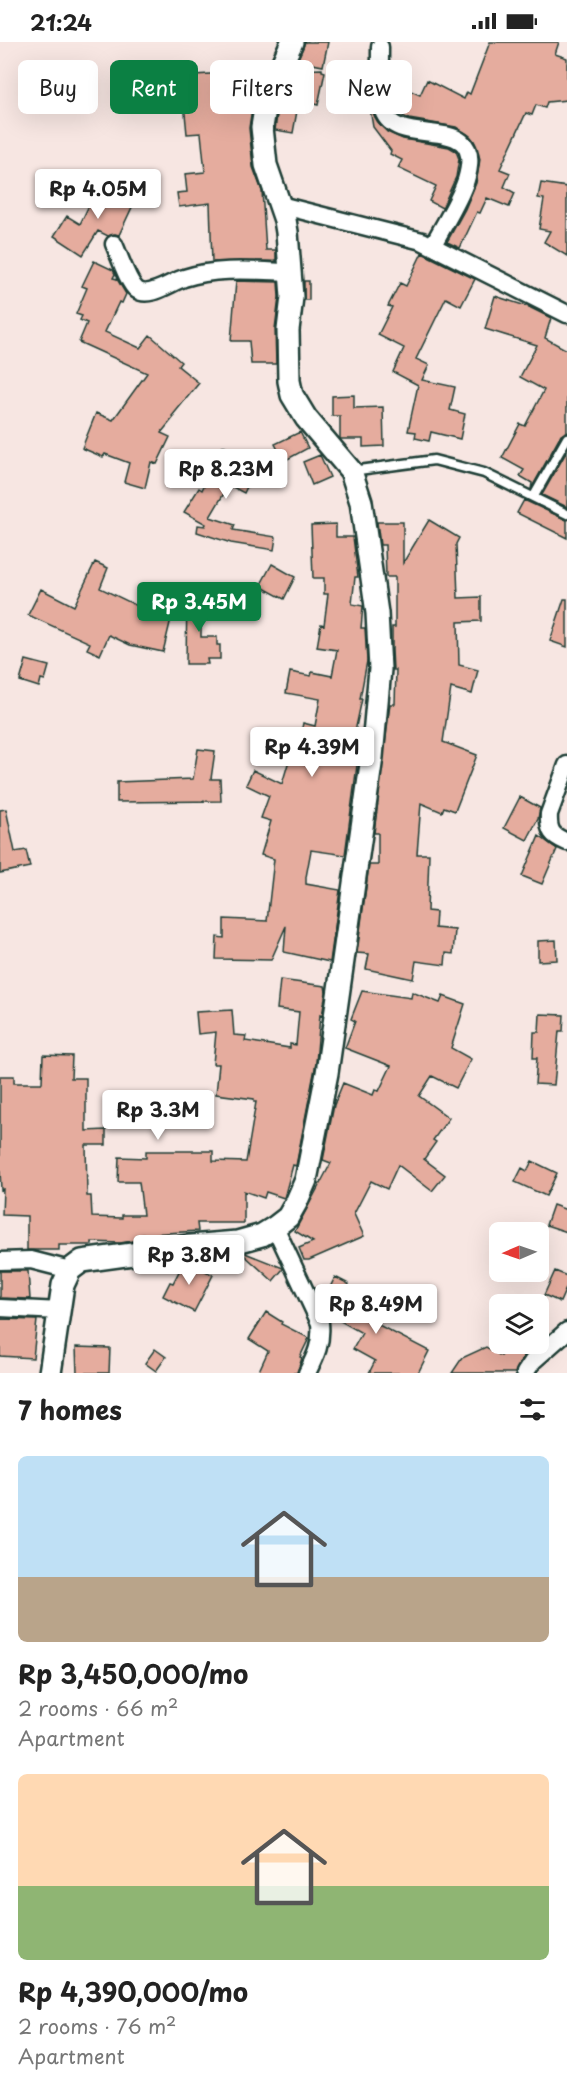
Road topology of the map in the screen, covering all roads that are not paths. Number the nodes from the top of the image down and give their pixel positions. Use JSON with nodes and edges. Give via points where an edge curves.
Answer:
{"nodes":[{"id":1,"x":292,"y":42,"type":"edge"},
{"id":2,"x":380,"y":47,"type":"dead end"},
{"id":3,"x":280,"y":205,"type":"junction"},
{"id":4,"x":114,"y":244,"type":"dead end"},
{"id":5,"x":433,"y":245,"type":"junction"},
{"id":6,"x":290,"y":272,"type":"junction"},
{"id":7,"x":567,"y":314,"type":"edge"},
{"id":8,"x":567,"y":438,"type":"edge"},
{"id":9,"x":351,"y":471,"type":"junction"},
{"id":10,"x":534,"y":496,"type":"junction"},
{"id":11,"x":567,"y":514,"type":"edge"},
{"id":12,"x":566,"y":769,"type":"edge"},
{"id":13,"x":567,"y":842,"type":"edge"},
{"id":14,"x":275,"y":1227,"type":"junction"},
{"id":15,"x":0,"y":1261,"type":"edge"},
{"id":16,"x":70,"y":1270,"type":"junction"},
{"id":17,"x":0,"y":1308,"type":"edge"},
{"id":18,"x":60,"y":1311,"type":"junction"},
{"id":19,"x":567,"y":1331,"type":"edge"},
{"id":20,"x":50,"y":1373,"type":"edge"},
{"id":21,"x":308,"y":1373,"type":"edge"},
{"id":22,"x":525,"y":1373,"type":"edge"}],
"edges":[{"from":1,"to":3,"type":"street","via":[[267,97],[262,127],[266,165]]},
{"from":2,"to":5,"type":"street","via":[[383,112],[392,122],[412,132],[445,134],[462,142],[468,150],[466,181]]},
{"from":3,"to":5,"type":"street"},
{"from":3,"to":6,"type":"street"},
{"from":4,"to":6,"type":"street","via":[[132,284],[144,293],[202,274]]},
{"from":5,"to":7,"type":"street"},
{"from":6,"to":9,"type":"street","via":[[288,355],[292,395],[306,418]]},
{"from":8,"to":10,"type":"lane"},
{"from":9,"to":10,"type":"lane","via":[[434,460],[484,473]]},
{"from":9,"to":14,"type":"street","via":[[361,502],[377,613],[380,669],[372,757],[315,1140],[296,1203],[288,1217]]},
{"from":10,"to":11,"type":"lane"},
{"from":12,"to":13,"type":"street","via":[[548,823],[555,837]]},
{"from":14,"to":16,"type":"street","via":[[237,1242],[82,1261]]},
{"from":14,"to":21,"type":"street","via":[[320,1323],[319,1350]]},
{"from":15,"to":16,"type":"street","via":[[31,1260]]},
{"from":16,"to":18,"type":"street","via":[[63,1286]]},
{"from":17,"to":18,"type":"street"},
{"from":18,"to":20,"type":"street"},
{"from":19,"to":22,"type":"street"}]}
